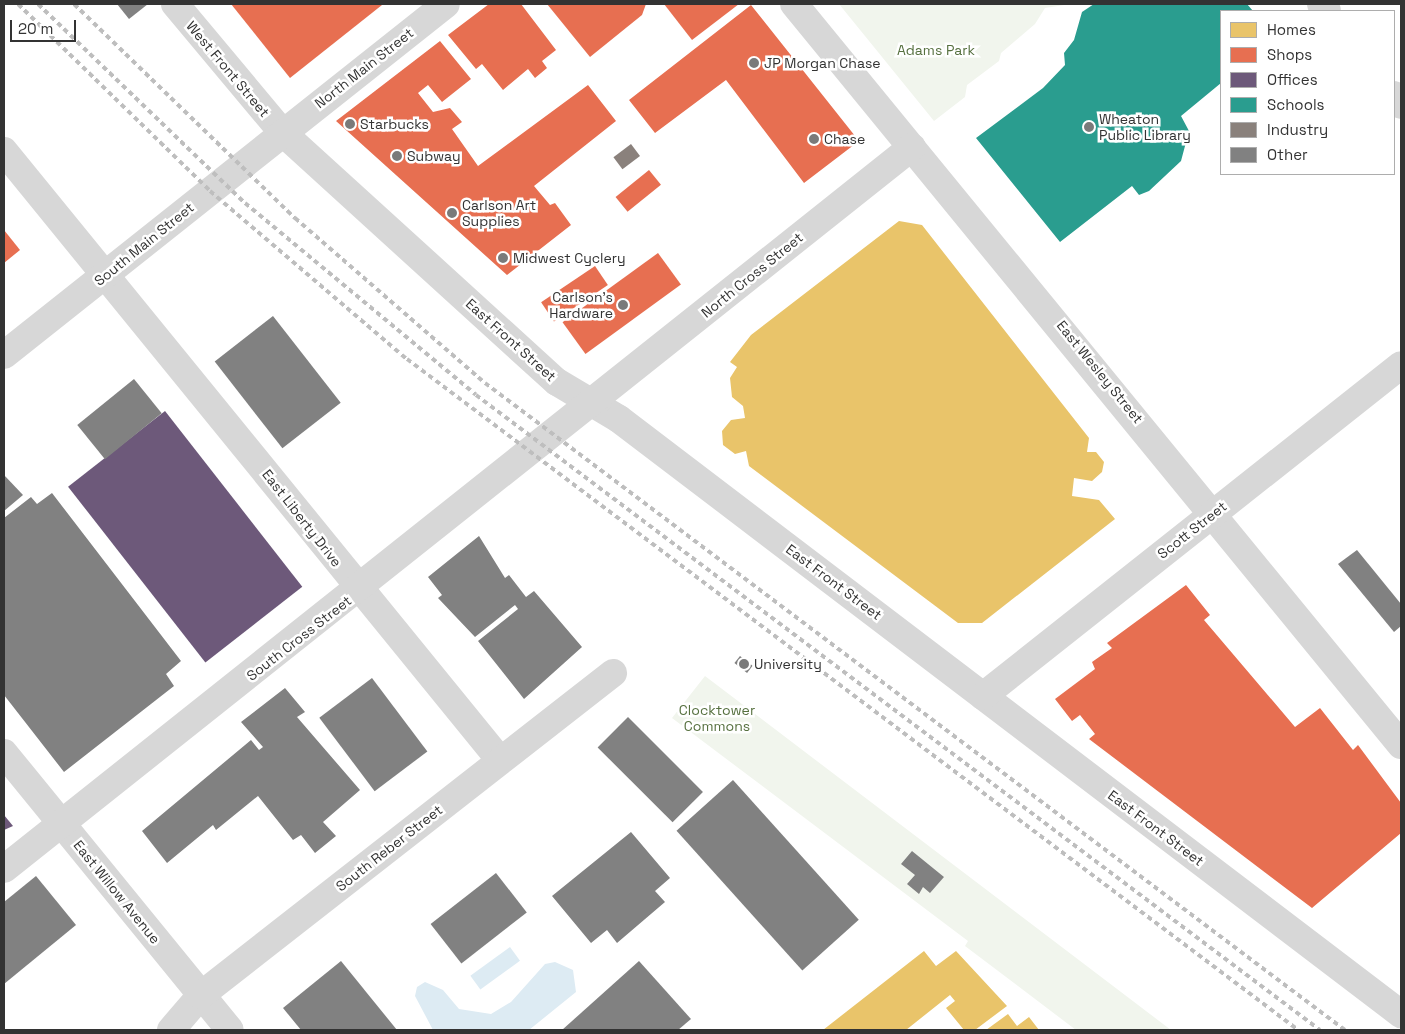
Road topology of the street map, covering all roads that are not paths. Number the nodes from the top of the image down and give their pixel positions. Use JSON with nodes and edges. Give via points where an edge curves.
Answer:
{"nodes":[{"id":1,"x":175,"y":4,"type":"edge"},
{"id":2,"x":446,"y":4,"type":"edge"},
{"id":3,"x":794,"y":4,"type":"edge"},
{"id":4,"x":283,"y":133,"type":"junction"},
{"id":5,"x":912,"y":147,"type":"junction"},
{"id":6,"x":4,"y":151,"type":"edge"},
{"id":7,"x":107,"y":274,"type":"junction"},
{"id":8,"x":4,"y":355,"type":"edge"},
{"id":9,"x":1401,"y":365,"type":"edge"},
{"id":10,"x":591,"y":403,"type":"junction"},
{"id":11,"x":1213,"y":513,"type":"junction"},
{"id":12,"x":360,"y":590,"type":"junction"},
{"id":13,"x":613,"y":673,"type":"dead end"},
{"id":14,"x":983,"y":696,"type":"junction"},
{"id":15,"x":1401,"y":745,"type":"edge"},
{"id":16,"x":4,"y":753,"type":"edge"},
{"id":17,"x":500,"y":760,"type":"junction"},
{"id":18,"x":61,"y":823,"type":"junction"},
{"id":19,"x":4,"y":870,"type":"edge"},
{"id":20,"x":201,"y":996,"type":"junction"},
{"id":21,"x":1401,"y":1014,"type":"edge"},
{"id":22,"x":171,"y":1030,"type":"edge"},
{"id":23,"x":230,"y":1030,"type":"edge"}],
"edges":[{"from":1,"to":4,"type":"street","name":"West Front Street"},
{"from":2,"to":4,"type":"street","name":"North Main Street"},
{"from":3,"to":5,"type":"street","name":"East Wesley Street"},
{"from":4,"to":7,"type":"street","name":"South Main Street"},
{"from":4,"to":10,"type":"street","name":"East Front Street","via":[[557,382]]},
{"from":5,"to":10,"type":"street","name":"North Cross Street"},
{"from":5,"to":11,"type":"street","name":"East Wesley Street"},
{"from":6,"to":7,"type":"street","name":"East Liberty Drive"},
{"from":7,"to":8,"type":"street","name":"South Main Street"},
{"from":7,"to":12,"type":"street","name":"East Liberty Drive"},
{"from":9,"to":11,"type":"street","name":"Scott Street"},
{"from":10,"to":12,"type":"street","name":"South Cross Street"},
{"from":10,"to":14,"type":"street","name":"East Front Street","via":[[620,419]]},
{"from":11,"to":14,"type":"street","name":"Scott Street"},
{"from":11,"to":15,"type":"street","name":"East Wesley Street"},
{"from":12,"to":17,"type":"street","name":"East Liberty Drive"},
{"from":12,"to":18,"type":"street","name":"South Cross Street"},
{"from":13,"to":17,"type":"street","name":"South Reber Street"},
{"from":14,"to":21,"type":"street","name":"East Front Street"},
{"from":16,"to":18,"type":"street","name":"East Willow Avenue"},
{"from":17,"to":20,"type":"street","name":"South Reber Street"},
{"from":18,"to":19,"type":"street","name":"South Cross Street"},
{"from":18,"to":20,"type":"street","name":"East Willow Avenue"},
{"from":20,"to":22,"type":"street","name":"South Reber Street"},
{"from":20,"to":23,"type":"street","name":"East Willow Avenue"}]}
